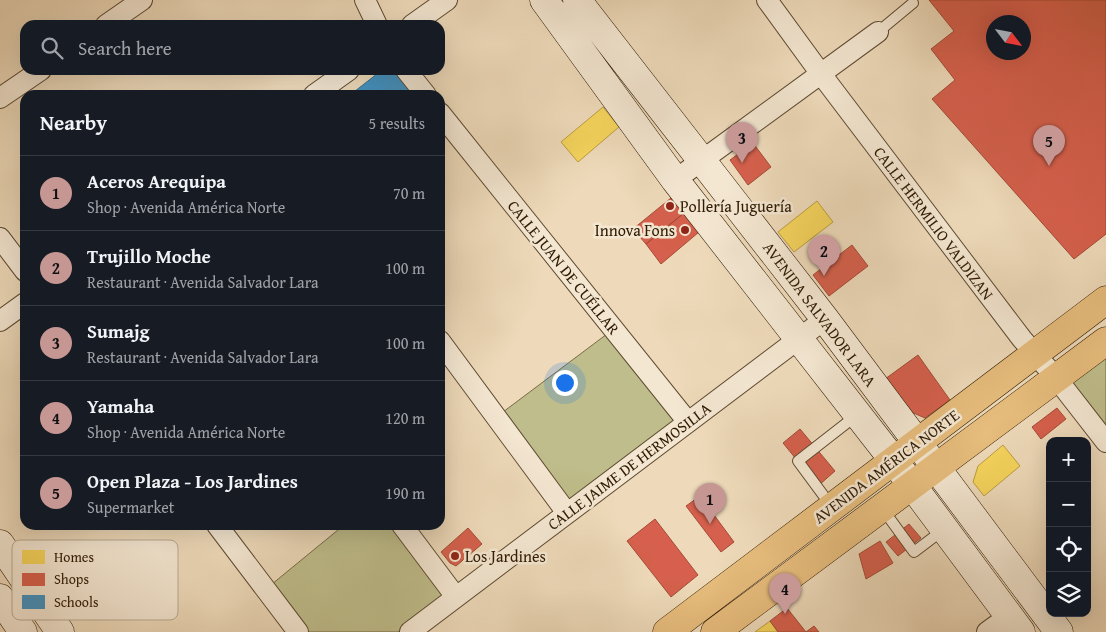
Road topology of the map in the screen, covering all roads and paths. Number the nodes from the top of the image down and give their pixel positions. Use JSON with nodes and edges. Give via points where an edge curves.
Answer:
{"nodes":[{"id":1,"x":142,"y":0,"type":"edge"},
{"id":2,"x":365,"y":0,"type":"edge"},
{"id":3,"x":447,"y":0,"type":"edge"},
{"id":4,"x":544,"y":0,"type":"edge"},
{"id":5,"x":577,"y":0,"type":"edge"},
{"id":6,"x":767,"y":0,"type":"edge"},
{"id":7,"x":913,"y":3,"type":"dead end"},
{"id":8,"x":113,"y":20,"type":"edge"},
{"id":9,"x":375,"y":20,"type":"edge"},
{"id":10,"x":419,"y":20,"type":"edge"},
{"id":11,"x":878,"y":32,"type":"joint"},
{"id":12,"x":821,"y":74,"type":"junction"},
{"id":13,"x":34,"y":75,"type":"edge"},
{"id":14,"x":342,"y":75,"type":"edge"},
{"id":15,"x":410,"y":75,"type":"edge"},
{"id":16,"x":321,"y":90,"type":"edge"},
{"id":17,"x":422,"y":90,"type":"edge"},
{"id":18,"x":0,"y":98,"type":"edge"},
{"id":19,"x":445,"y":118,"type":"edge"},
{"id":20,"x":702,"y":161,"type":"junction"},
{"id":21,"x":675,"y":180,"type":"junction"},
{"id":22,"x":0,"y":238,"type":"edge"},
{"id":23,"x":20,"y":264,"type":"edge"},
{"id":24,"x":1106,"y":300,"type":"edge"},
{"id":25,"x":20,"y":307,"type":"edge"},
{"id":26,"x":825,"y":320,"type":"junction"},
{"id":27,"x":0,"y":321,"type":"edge"},
{"id":28,"x":798,"y":339,"type":"junction"},
{"id":29,"x":1106,"y":341,"type":"edge"},
{"id":30,"x":445,"y":348,"type":"edge"},
{"id":31,"x":1035,"y":354,"type":"junction"},
{"id":32,"x":1057,"y":379,"type":"junction"},
{"id":33,"x":858,"y":415,"type":"junction"},
{"id":34,"x":688,"y":422,"type":"junction"},
{"id":35,"x":918,"y":442,"type":"junction"},
{"id":36,"x":1106,"y":442,"type":"edge"},
{"id":37,"x":894,"y":460,"type":"junction"},
{"id":38,"x":936,"y":468,"type":"junction"},
{"id":39,"x":912,"y":484,"type":"junction"},
{"id":40,"x":832,"y":507,"type":"junction"},
{"id":41,"x":881,"y":507,"type":"junction"},
{"id":42,"x":567,"y":513,"type":"junction"},
{"id":43,"x":945,"y":529,"type":"junction"},
{"id":44,"x":221,"y":530,"type":"edge"},
{"id":45,"x":406,"y":530,"type":"edge"},
{"id":46,"x":0,"y":544,"type":"edge"},
{"id":47,"x":12,"y":562,"type":"edge"},
{"id":48,"x":456,"y":597,"type":"junction"},
{"id":49,"x":0,"y":598,"type":"edge"},
{"id":50,"x":12,"y":616,"type":"edge"},
{"id":51,"x":15,"y":620,"type":"edge"},
{"id":52,"x":52,"y":620,"type":"edge"},
{"id":53,"x":1015,"y":624,"type":"edge"},
{"id":54,"x":23,"y":632,"type":"edge"},
{"id":55,"x":60,"y":632,"type":"edge"},
{"id":56,"x":298,"y":632,"type":"edge"},
{"id":57,"x":410,"y":632,"type":"edge"},
{"id":58,"x":667,"y":632,"type":"edge"},
{"id":59,"x":715,"y":632,"type":"edge"},
{"id":60,"x":988,"y":632,"type":"edge"},
{"id":61,"x":1059,"y":632,"type":"edge"}],
"edges":[{"from":1,"to":8,"type":"street"},
{"from":2,"to":9,"type":"street"},
{"from":3,"to":10,"type":"street"},
{"from":4,"to":21,"type":"street","name":"AVENIDA SALVADOR LARA"},
{"from":5,"to":20,"type":"street","name":"AVENIDA SALVADOR LARA"},
{"from":6,"to":12,"type":"street","name":"CALLE HERMILIO VALDIZAN"},
{"from":7,"to":11,"type":"lane"},
{"from":11,"to":12,"type":"street"},
{"from":12,"to":20,"type":"street"},
{"from":12,"to":31,"type":"street","name":"CALLE HERMILIO VALDIZAN"},
{"from":13,"to":18,"type":"street"},
{"from":14,"to":16,"type":"street"},
{"from":15,"to":17,"type":"street"},
{"from":19,"to":34,"type":"street","name":"CALLE JUAN DE CUÉLLAR"},
{"from":20,"to":21,"type":"street"},
{"from":20,"to":26,"type":"street","name":"AVENIDA SALVADOR LARA"},
{"from":21,"to":28,"type":"street","name":"AVENIDA SALVADOR LARA"},
{"from":22,"to":23,"type":"street"},
{"from":24,"to":31,"type":"main road","name":"AVENIDA AMÉRICA NORTE"},
{"from":25,"to":27,"type":"street"},
{"from":26,"to":28,"type":"street","name":"CALLE JAIME DE HERMOSILLA"},
{"from":26,"to":35,"type":"street","name":"AVENIDA SALVADOR LARA"},
{"from":28,"to":33,"type":"street","name":"AVENIDA SALVADOR LARA"},
{"from":28,"to":34,"type":"street","name":"CALLE JAIME DE HERMOSILLA"},
{"from":29,"to":32,"type":"main road","name":"AVENIDA AMÉRICA NORTE"},
{"from":30,"to":42,"type":"street"},
{"from":31,"to":32,"type":"street","name":"CALLE HERMILIO VALDIZAN"},
{"from":31,"to":35,"type":"main road","name":"AVENIDA AMÉRICA NORTE"},
{"from":32,"to":36,"type":"street","name":"CALLE HERMILIO VALDIZAN"},
{"from":32,"to":38,"type":"main road","name":"AVENIDA AMÉRICA NORTE"},
{"from":33,"to":37,"type":"street","name":"AVENIDA SALVADOR LARA"},
{"from":33,"to":40,"type":"lane","via":[[798,460]]},
{"from":34,"to":42,"type":"street","name":"CALLE JAIME DE HERMOSILLA"},
{"from":35,"to":37,"type":"main road","name":"AVENIDA AMÉRICA NORTE"},
{"from":35,"to":38,"type":"street","name":"AVENIDA SALVADOR LARA"},
{"from":37,"to":39,"type":"street","name":"AVENIDA SALVADOR LARA"},
{"from":37,"to":40,"type":"main road","name":"AVENIDA AMÉRICA NORTE"},
{"from":38,"to":39,"type":"main road","name":"AVENIDA AMÉRICA NORTE"},
{"from":38,"to":61,"type":"street","name":"AVENIDA SALVADOR LARA"},
{"from":39,"to":41,"type":"main road","name":"AVENIDA AMÉRICA NORTE"},
{"from":39,"to":43,"type":"street","name":"AVENIDA SALVADOR LARA"},
{"from":40,"to":58,"type":"main road","name":"AVENIDA AMÉRICA NORTE"},
{"from":41,"to":43,"type":"lane","via":[[914,552]]},
{"from":41,"to":59,"type":"main road","name":"AVENIDA AMÉRICA NORTE"},
{"from":42,"to":48,"type":"street","name":"CALLE JAIME DE HERMOSILLA"},
{"from":43,"to":53,"type":"street","name":"AVENIDA SALVADOR LARA"},
{"from":44,"to":56,"type":"street"},
{"from":45,"to":48,"type":"street"},
{"from":46,"to":47,"type":"street"},
{"from":48,"to":57,"type":"street","name":"CALLE JAIME DE HERMOSILLA"},
{"from":49,"to":50,"type":"street"},
{"from":51,"to":54,"type":"street"},
{"from":52,"to":55,"type":"street"},
{"from":53,"to":60,"type":"street"}]}
